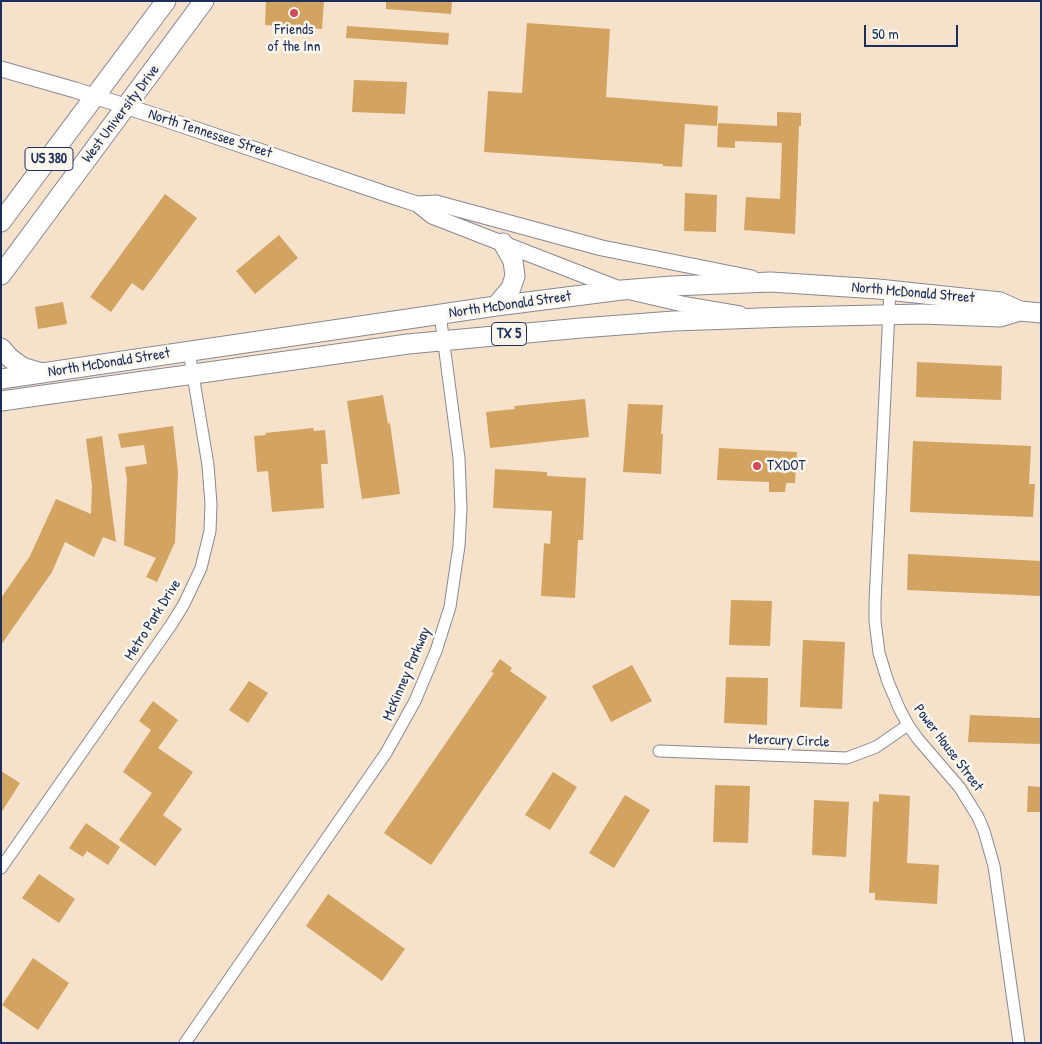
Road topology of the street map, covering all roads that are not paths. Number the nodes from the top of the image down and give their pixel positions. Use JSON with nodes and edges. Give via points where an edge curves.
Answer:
{"nodes":[{"id":1,"x":166,"y":1,"type":"edge"},
{"id":2,"x":204,"y":1,"type":"edge"},
{"id":3,"x":1,"y":69,"type":"edge"},
{"id":4,"x":96,"y":97,"type":"junction"},
{"id":5,"x":127,"y":107,"type":"junction"},
{"id":6,"x":418,"y":204,"type":"junction"},
{"id":7,"x":1,"y":222,"type":"edge"},
{"id":8,"x":503,"y":243,"type":"junction"},
{"id":9,"x":17,"y":253,"type":"junction"},
{"id":10,"x":1,"y":275,"type":"edge"},
{"id":11,"x":771,"y":282,"type":"junction"},
{"id":12,"x":1,"y":285,"type":"edge"},
{"id":13,"x":622,"y":290,"type":"junction"},
{"id":14,"x":890,"y":290,"type":"junction"},
{"id":15,"x":496,"y":306,"type":"junction"},
{"id":16,"x":1020,"y":311,"type":"junction"},
{"id":17,"x":1041,"y":313,"type":"edge"},
{"id":18,"x":440,"y":314,"type":"junction"},
{"id":19,"x":889,"y":314,"type":"junction"},
{"id":20,"x":763,"y":318,"type":"junction"},
{"id":21,"x":443,"y":340,"type":"junction"},
{"id":22,"x":1,"y":348,"type":"edge"},
{"id":23,"x":189,"y":351,"type":"junction"},
{"id":24,"x":42,"y":373,"type":"junction"},
{"id":25,"x":193,"y":374,"type":"junction"},
{"id":26,"x":1,"y":378,"type":"edge"},
{"id":27,"x":1,"y":401,"type":"edge"},
{"id":28,"x":908,"y":725,"type":"junction"},
{"id":29,"x":659,"y":751,"type":"dead end"},
{"id":30,"x":1,"y":868,"type":"edge"},
{"id":31,"x":185,"y":1043,"type":"edge"},
{"id":32,"x":1019,"y":1043,"type":"edge"}],
"edges":[{"from":1,"to":4,"type":"main road","name":"West University Drive","number":"US 380"},
{"from":2,"to":5,"type":"main road","name":"West University Drive","number":"US 380"},
{"from":3,"to":4,"type":"street","name":"North Tennessee Street"},
{"from":4,"to":5,"type":"street","name":"North Tennessee Street"},
{"from":4,"to":7,"type":"main road","name":"West University Drive","number":"US 380"},
{"from":5,"to":6,"type":"street","name":"North Tennessee Street"},
{"from":5,"to":9,"type":"main road","name":"West University Drive","number":"US 380"},
{"from":6,"to":8,"type":"street","via":[[432,216]]},
{"from":6,"to":11,"type":"street","via":[[436,203],[602,248]]},
{"from":8,"to":13,"type":"street"},
{"from":8,"to":15,"type":"main road","via":[[513,261],[515,276],[511,288]]},
{"from":9,"to":10,"type":"main road","name":"West University Drive","number":"US 380"},
{"from":9,"to":12,"type":"main road"},
{"from":11,"to":13,"type":"main road","name":"North McDonald Street","number":"TX 5"},
{"from":11,"to":14,"type":"main road","name":"North McDonald Street","number":"TX 5"},
{"from":13,"to":15,"type":"main road","name":"North McDonald Street","number":"TX 5"},
{"from":13,"to":20,"type":"street"},
{"from":14,"to":16,"type":"main road","name":"North McDonald Street","number":"TX 5","via":[[1000,302]]},
{"from":14,"to":19,"type":"street","name":"Power House Street"},
{"from":15,"to":18,"type":"main road","name":"North McDonald Street","number":"TX 5"},
{"from":16,"to":17,"type":"main road","name":"North McDonald Street","number":"TX 5"},
{"from":16,"to":19,"type":"main road","name":"North McDonald Street","number":"TX 5","via":[[1000,317]]},
{"from":18,"to":21,"type":"street","name":"McKinney Parkway"},
{"from":18,"to":23,"type":"main road","name":"North McDonald Street","number":"TX 5"},
{"from":19,"to":20,"type":"main road","name":"North McDonald Street","number":"TX 5"},
{"from":19,"to":28,"type":"street","name":"Power House Street","via":[[875,621],[879,652],[888,682]]},
{"from":20,"to":21,"type":"main road","name":"North McDonald Street","number":"TX 5","via":[[674,321]]},
{"from":21,"to":25,"type":"main road","name":"North McDonald Street","number":"TX 5"},
{"from":21,"to":31,"type":"street","name":"McKinney Parkway","via":[[459,458],[460,528],[450,607],[429,669],[386,753]]},
{"from":22,"to":24,"type":"main road","via":[[22,366]]},
{"from":23,"to":24,"type":"main road","name":"North McDonald Street","number":"TX 5"},
{"from":23,"to":25,"type":"street","name":"Metro Park Drive"},
{"from":24,"to":26,"type":"main road","name":"North McDonald Street","number":"TX 5"},
{"from":25,"to":27,"type":"main road","name":"North McDonald Street","number":"TX 5"},
{"from":25,"to":30,"type":"street","name":"Metro Park Drive","via":[[211,504],[210,531],[201,568],[170,625]]},
{"from":28,"to":29,"type":"street","name":"Mercury Circle","via":[[876,746],[847,758]]},
{"from":28,"to":32,"type":"street","name":"Power House Street","via":[[960,788],[984,831],[994,866]]}]}
